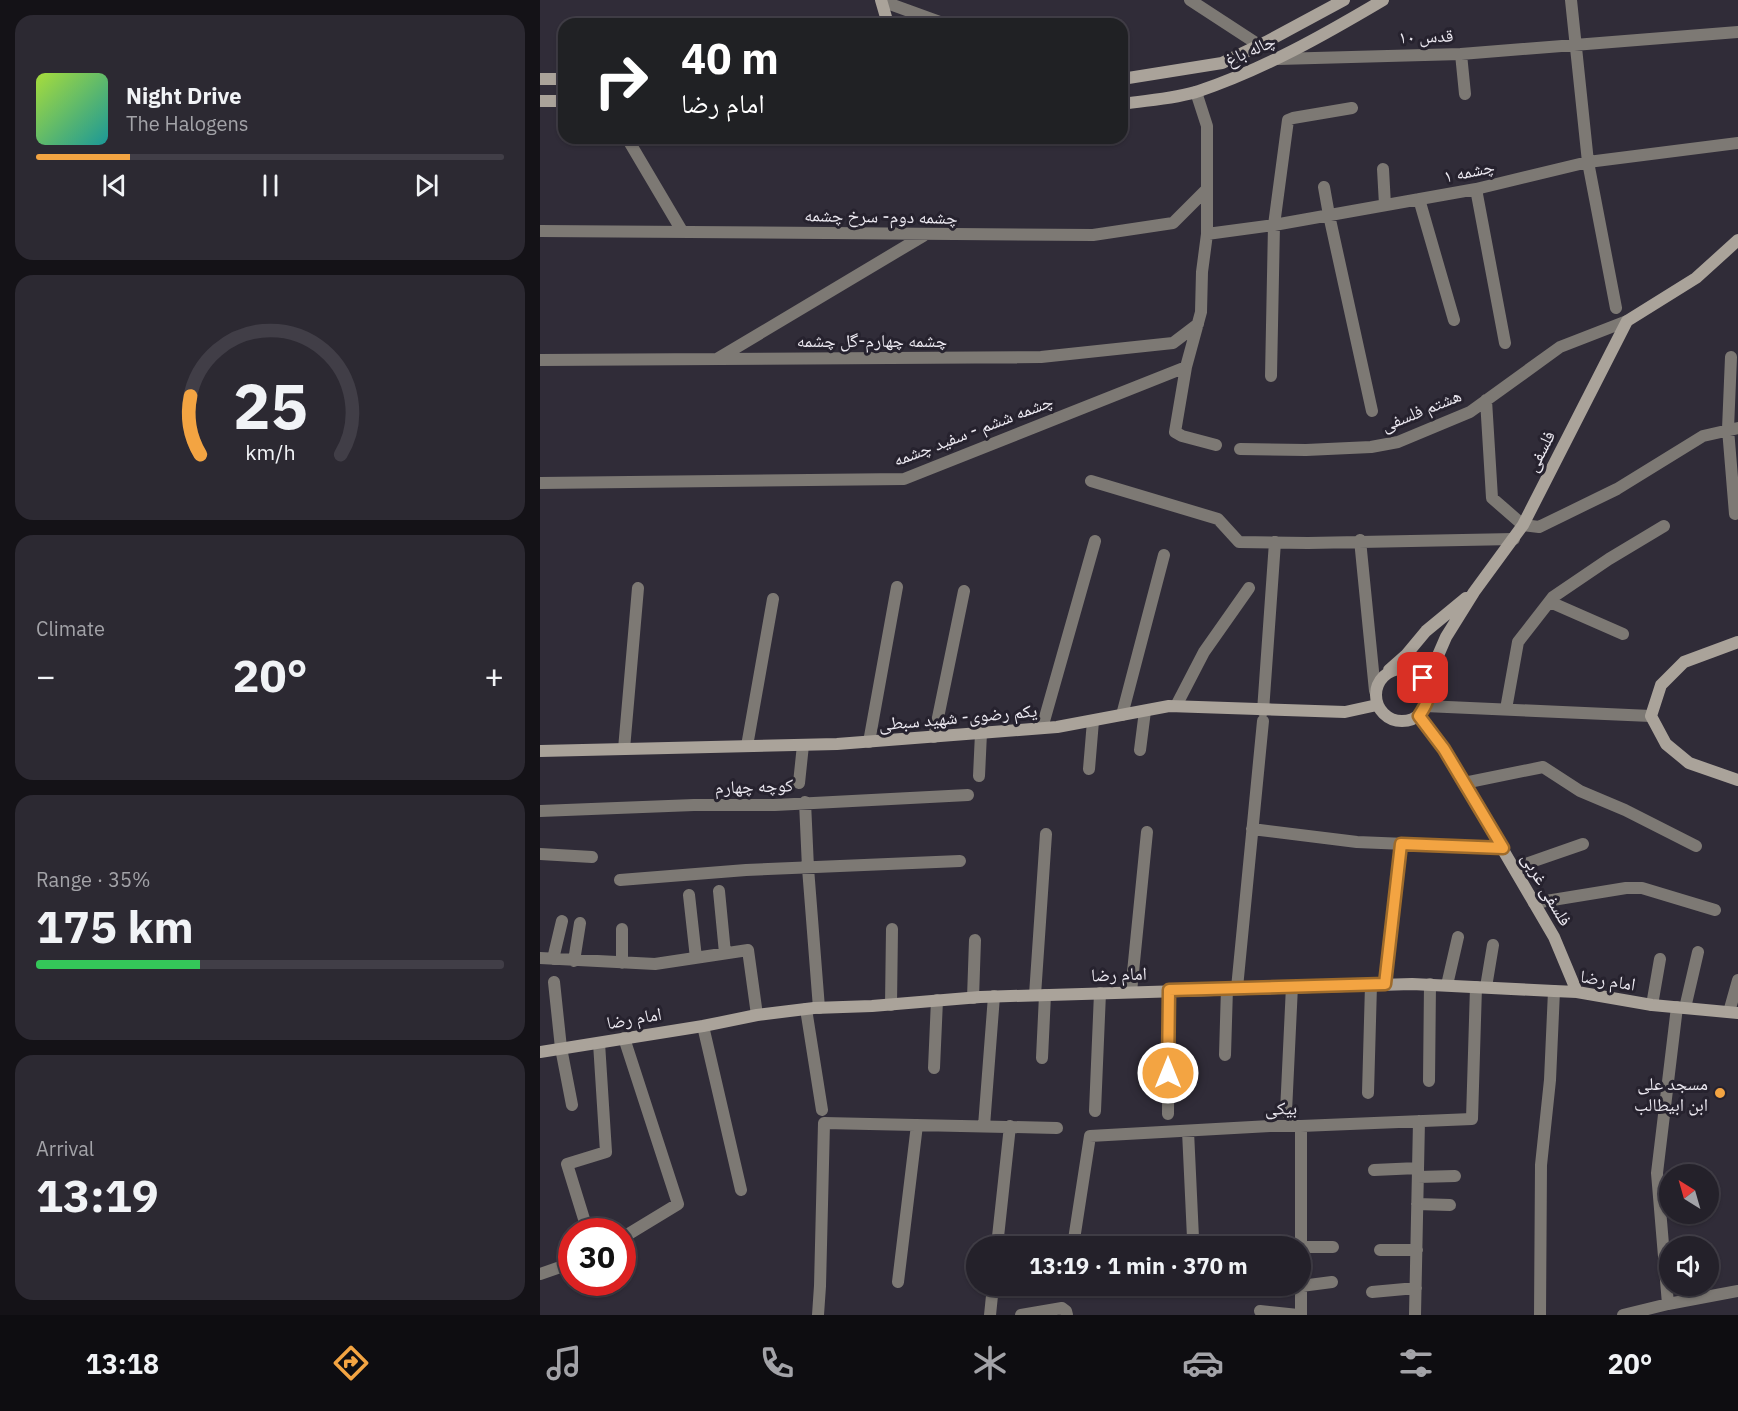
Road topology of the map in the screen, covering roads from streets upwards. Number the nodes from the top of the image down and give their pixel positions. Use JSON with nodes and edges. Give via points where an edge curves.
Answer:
{"nodes":[{"id":1,"x":881,"y":0,"type":"edge"},
{"id":2,"x":1190,"y":0,"type":"edge"},
{"id":3,"x":1344,"y":0,"type":"edge"},
{"id":4,"x":1383,"y":0,"type":"edge"},
{"id":5,"x":1571,"y":0,"type":"edge"},
{"id":6,"x":886,"y":18,"type":"edge"},
{"id":7,"x":929,"y":18,"type":"edge"},
{"id":8,"x":1738,"y":32,"type":"edge"},
{"id":9,"x":1259,"y":45,"type":"junction"},
{"id":10,"x":1575,"y":45,"type":"junction"},
{"id":11,"x":1461,"y":54,"type":"junction"},
{"id":12,"x":1278,"y":59,"type":"junction"},
{"id":13,"x":1128,"y":78,"type":"edge"},
{"id":14,"x":540,"y":79,"type":"edge"},
{"id":15,"x":558,"y":79,"type":"edge"},
{"id":16,"x":1196,"y":92,"type":"junction"},
{"id":17,"x":1465,"y":94,"type":"dead end"},
{"id":18,"x":540,"y":101,"type":"edge"},
{"id":19,"x":558,"y":101,"type":"edge"},
{"id":20,"x":1128,"y":103,"type":"edge"},
{"id":21,"x":1352,"y":108,"type":"dead end"},
{"id":22,"x":1738,"y":143,"type":"edge"},
{"id":23,"x":631,"y":144,"type":"edge"},
{"id":24,"x":1588,"y":162,"type":"junction"},
{"id":25,"x":1383,"y":169,"type":"dead end"},
{"id":26,"x":1324,"y":187,"type":"dead end"},
{"id":27,"x":1207,"y":189,"type":"junction"},
{"id":28,"x":1476,"y":189,"type":"junction"},
{"id":29,"x":1419,"y":199,"type":"junction"},
{"id":30,"x":1385,"y":206,"type":"junction"},
{"id":31,"x":1329,"y":215,"type":"junction"},
{"id":32,"x":1274,"y":225,"type":"junction"},
{"id":33,"x":540,"y":231,"type":"edge"},
{"id":34,"x":682,"y":231,"type":"junction"},
{"id":35,"x":1207,"y":234,"type":"junction"},
{"id":36,"x":924,"y":235,"type":"junction"},
{"id":37,"x":1738,"y":240,"type":"edge"},
{"id":38,"x":1616,"y":308,"type":"dead end"},
{"id":39,"x":1454,"y":320,"type":"dead end"},
{"id":40,"x":1627,"y":321,"type":"junction"},
{"id":41,"x":1198,"y":324,"type":"junction"},
{"id":42,"x":1505,"y":343,"type":"dead end"},
{"id":43,"x":1731,"y":357,"type":"dead end"},
{"id":44,"x":715,"y":359,"type":"junction"},
{"id":45,"x":540,"y":360,"type":"edge"},
{"id":46,"x":1186,"y":367,"type":"junction"},
{"id":47,"x":1271,"y":376,"type":"dead end"},
{"id":48,"x":1486,"y":399,"type":"junction"},
{"id":49,"x":1372,"y":411,"type":"dead end"},
{"id":50,"x":1733,"y":428,"type":"edge"},
{"id":51,"x":1216,"y":444,"type":"dead end"},
{"id":52,"x":1240,"y":449,"type":"dead end"},
{"id":53,"x":1091,"y":481,"type":"dead end"},
{"id":54,"x":540,"y":483,"type":"edge"},
{"id":55,"x":1735,"y":514,"type":"dead end"},
{"id":56,"x":1523,"y":525,"type":"junction"},
{"id":57,"x":1664,"y":526,"type":"dead end"},
{"id":58,"x":1514,"y":539,"type":"junction"},
{"id":59,"x":1360,"y":540,"type":"junction"},
{"id":60,"x":1095,"y":541,"type":"dead end"},
{"id":61,"x":1275,"y":542,"type":"junction"},
{"id":62,"x":1164,"y":555,"type":"dead end"},
{"id":63,"x":897,"y":587,"type":"dead end"},
{"id":64,"x":638,"y":588,"type":"dead end"},
{"id":65,"x":1249,"y":588,"type":"dead end"},
{"id":66,"x":964,"y":591,"type":"dead end"},
{"id":67,"x":1474,"y":592,"type":"junction"},
{"id":68,"x":773,"y":599,"type":"dead end"},
{"id":69,"x":1550,"y":602,"type":"junction"},
{"id":70,"x":1623,"y":634,"type":"dead end"},
{"id":71,"x":1738,"y":642,"type":"edge"},
{"id":72,"x":1385,"y":674,"type":"junction"},
{"id":73,"x":1375,"y":691,"type":"junction"},
{"id":74,"x":1429,"y":692,"type":"junction"},
{"id":75,"x":1377,"y":705,"type":"junction"},
{"id":76,"x":1176,"y":706,"type":"junction"},
{"id":77,"x":1506,"y":710,"type":"junction"},
{"id":78,"x":1145,"y":711,"type":"junction"},
{"id":79,"x":1422,"y":711,"type":"junction"},
{"id":80,"x":1122,"y":715,"type":"junction"},
{"id":81,"x":1263,"y":716,"type":"junction"},
{"id":82,"x":1652,"y":716,"type":"junction"},
{"id":83,"x":1094,"y":721,"type":"junction"},
{"id":84,"x":1042,"y":728,"type":"junction"},
{"id":85,"x":981,"y":733,"type":"junction"},
{"id":86,"x":934,"y":737,"type":"junction"},
{"id":87,"x":869,"y":742,"type":"junction"},
{"id":88,"x":802,"y":745,"type":"junction"},
{"id":89,"x":747,"y":746,"type":"junction"},
{"id":90,"x":624,"y":749,"type":"junction"},
{"id":91,"x":1140,"y":750,"type":"dead end"},
{"id":92,"x":540,"y":751,"type":"edge"},
{"id":93,"x":1089,"y":769,"type":"dead end"},
{"id":94,"x":979,"y":776,"type":"dead end"},
{"id":95,"x":1738,"y":780,"type":"edge"},
{"id":96,"x":799,"y":783,"type":"dead end"},
{"id":97,"x":1464,"y":783,"type":"junction"},
{"id":98,"x":968,"y":795,"type":"dead end"},
{"id":99,"x":805,"y":802,"type":"junction"},
{"id":100,"x":540,"y":811,"type":"edge"},
{"id":101,"x":1252,"y":829,"type":"junction"},
{"id":102,"x":1147,"y":832,"type":"dead end"},
{"id":103,"x":1046,"y":834,"type":"dead end"},
{"id":104,"x":1401,"y":844,"type":"junction"},
{"id":105,"x":1583,"y":844,"type":"dead end"},
{"id":106,"x":1696,"y":846,"type":"dead end"},
{"id":107,"x":1503,"y":848,"type":"junction"},
{"id":108,"x":540,"y":854,"type":"edge"},
{"id":109,"x":592,"y":857,"type":"dead end"},
{"id":110,"x":960,"y":861,"type":"dead end"},
{"id":111,"x":808,"y":868,"type":"junction"},
{"id":112,"x":1514,"y":868,"type":"junction"},
{"id":113,"x":620,"y":880,"type":"dead end"},
{"id":114,"x":719,"y":891,"type":"dead end"},
{"id":115,"x":689,"y":895,"type":"dead end"},
{"id":116,"x":1534,"y":903,"type":"junction"},
{"id":117,"x":1716,"y":910,"type":"dead end"},
{"id":118,"x":562,"y":921,"type":"dead end"},
{"id":119,"x":580,"y":922,"type":"dead end"},
{"id":120,"x":622,"y":929,"type":"dead end"},
{"id":121,"x":892,"y":929,"type":"dead end"},
{"id":122,"x":1458,"y":937,"type":"dead end"},
{"id":123,"x":975,"y":940,"type":"dead end"},
{"id":124,"x":1493,"y":945,"type":"dead end"},
{"id":125,"x":1698,"y":952,"type":"dead end"},
{"id":126,"x":725,"y":953,"type":"junction"},
{"id":127,"x":696,"y":958,"type":"junction"},
{"id":128,"x":546,"y":959,"type":"edge"},
{"id":129,"x":1660,"y":960,"type":"dead end"},
{"id":130,"x":574,"y":961,"type":"junction"},
{"id":131,"x":622,"y":963,"type":"junction"},
{"id":132,"x":1738,"y":980,"type":"edge"},
{"id":133,"x":554,"y":981,"type":"dead end"},
{"id":134,"x":1385,"y":984,"type":"junction"},
{"id":135,"x":1431,"y":984,"type":"junction"},
{"id":136,"x":1371,"y":985,"type":"junction"},
{"id":137,"x":1447,"y":986,"type":"junction"},
{"id":138,"x":1292,"y":987,"type":"junction"},
{"id":139,"x":1481,"y":987,"type":"junction"},
{"id":140,"x":1232,"y":988,"type":"junction"},
{"id":141,"x":1169,"y":990,"type":"junction"},
{"id":142,"x":1554,"y":991,"type":"junction"},
{"id":143,"x":1131,"y":992,"type":"junction"},
{"id":144,"x":1578,"y":992,"type":"junction"},
{"id":145,"x":1100,"y":993,"type":"junction"},
{"id":146,"x":1040,"y":995,"type":"junction"},
{"id":147,"x":994,"y":996,"type":"junction"},
{"id":148,"x":973,"y":998,"type":"junction"},
{"id":149,"x":938,"y":1000,"type":"junction"},
{"id":150,"x":891,"y":1005,"type":"junction"},
{"id":151,"x":1652,"y":1005,"type":"junction"},
{"id":152,"x":1681,"y":1008,"type":"junction"},
{"id":153,"x":813,"y":1009,"type":"junction"},
{"id":154,"x":1734,"y":1013,"type":"edge"},
{"id":155,"x":757,"y":1015,"type":"junction"},
{"id":156,"x":703,"y":1026,"type":"junction"},
{"id":157,"x":624,"y":1038,"type":"junction"},
{"id":158,"x":598,"y":1043,"type":"junction"},
{"id":159,"x":561,"y":1048,"type":"junction"},
{"id":160,"x":540,"y":1052,"type":"edge"},
{"id":161,"x":1225,"y":1055,"type":"dead end"},
{"id":162,"x":1042,"y":1058,"type":"dead end"},
{"id":163,"x":934,"y":1068,"type":"dead end"},
{"id":164,"x":1429,"y":1081,"type":"dead end"},
{"id":165,"x":1368,"y":1093,"type":"dead end"},
{"id":166,"x":572,"y":1105,"type":"dead end"},
{"id":167,"x":822,"y":1110,"type":"dead end"},
{"id":168,"x":1095,"y":1111,"type":"dead end"},
{"id":169,"x":1286,"y":1112,"type":"dead end"},
{"id":170,"x":1168,"y":1114,"type":"dead end"},
{"id":171,"x":1419,"y":1121,"type":"junction"},
{"id":172,"x":917,"y":1125,"type":"junction"},
{"id":173,"x":984,"y":1126,"type":"junction"},
{"id":174,"x":1010,"y":1126,"type":"junction"},
{"id":175,"x":1301,"y":1126,"type":"junction"},
{"id":176,"x":1057,"y":1128,"type":"dead end"},
{"id":177,"x":1188,"y":1131,"type":"junction"},
{"id":178,"x":1374,"y":1170,"type":"dead end"},
{"id":179,"x":1418,"y":1173,"type":"junction"},
{"id":180,"x":1455,"y":1176,"type":"dead end"},
{"id":181,"x":741,"y":1190,"type":"dead end"},
{"id":182,"x":1418,"y":1204,"type":"junction"},
{"id":183,"x":1450,"y":1205,"type":"dead end"},
{"id":184,"x":584,"y":1218,"type":"edge"},
{"id":185,"x":636,"y":1230,"type":"edge"},
{"id":186,"x":998,"y":1236,"type":"edge"},
{"id":187,"x":1075,"y":1236,"type":"edge"},
{"id":188,"x":1192,"y":1236,"type":"edge"},
{"id":189,"x":1301,"y":1236,"type":"edge"},
{"id":190,"x":1311,"y":1247,"type":"edge"},
{"id":191,"x":1333,"y":1247,"type":"dead end"},
{"id":192,"x":1380,"y":1250,"type":"dead end"},
{"id":193,"x":1417,"y":1250,"type":"junction"},
{"id":194,"x":558,"y":1268,"type":"edge"},
{"id":195,"x":540,"y":1274,"type":"edge"},
{"id":196,"x":898,"y":1282,"type":"dead end"},
{"id":197,"x":1332,"y":1282,"type":"dead end"},
{"id":198,"x":1311,"y":1285,"type":"edge"},
{"id":199,"x":1416,"y":1288,"type":"junction"},
{"id":200,"x":1738,"y":1291,"type":"edge"},
{"id":201,"x":1372,"y":1292,"type":"dead end"},
{"id":202,"x":992,"y":1296,"type":"edge"},
{"id":203,"x":1300,"y":1296,"type":"edge"},
{"id":204,"x":1668,"y":1304,"type":"junction"},
{"id":205,"x":1260,"y":1311,"type":"dead end"},
{"id":206,"x":818,"y":1315,"type":"edge"},
{"id":207,"x":990,"y":1315,"type":"edge"},
{"id":208,"x":1021,"y":1315,"type":"edge"},
{"id":209,"x":1066,"y":1315,"type":"edge"},
{"id":210,"x":1299,"y":1315,"type":"edge"},
{"id":211,"x":1415,"y":1315,"type":"edge"},
{"id":212,"x":1540,"y":1315,"type":"edge"},
{"id":213,"x":1623,"y":1315,"type":"edge"}],
"edges":[{"from":1,"to":6,"type":"street"},
{"from":1,"to":7,"type":"street"},
{"from":2,"to":9,"type":"street"},
{"from":3,"to":9,"type":"street","name":"چاله باغ"},
{"from":4,"to":12,"type":"street","name":"چاله باغ"},
{"from":5,"to":10,"type":"street"},
{"from":8,"to":10,"type":"street","name":"قدس ۱۰"},
{"from":9,"to":13,"type":"street","name":"چاله باغ","via":[[1222,63]]},
{"from":10,"to":11,"type":"street","name":"قدس ۱۰"},
{"from":10,"to":24,"type":"street"},
{"from":11,"to":12,"type":"street","name":"قدس ۱۰"},
{"from":11,"to":17,"type":"street"},
{"from":12,"to":16,"type":"street","name":"چاله باغ"},
{"from":14,"to":15,"type":"street"},
{"from":16,"to":20,"type":"street","name":"چاله باغ"},
{"from":16,"to":27,"type":"street","via":[[1207,126]]},
{"from":18,"to":19,"type":"street"},
{"from":21,"to":32,"type":"street","via":[[1288,120]]},
{"from":22,"to":24,"type":"street","name":"چشمه ۱"},
{"from":23,"to":34,"type":"street"},
{"from":24,"to":28,"type":"street","name":"چشمه ۱"},
{"from":24,"to":38,"type":"street"},
{"from":25,"to":30,"type":"street"},
{"from":26,"to":31,"type":"street"},
{"from":27,"to":35,"type":"street"},
{"from":27,"to":36,"type":"street","name":"چشمه دوم- سرخ چشمه","via":[[1173,223],[1092,235]]},
{"from":28,"to":29,"type":"street","name":"چشمه ۱"},
{"from":28,"to":42,"type":"street"},
{"from":29,"to":30,"type":"street","name":"چشمه ۱"},
{"from":29,"to":39,"type":"street"},
{"from":30,"to":31,"type":"street","name":"چشمه ۱"},
{"from":31,"to":32,"type":"street","name":"چشمه ۱"},
{"from":31,"to":49,"type":"street"},
{"from":32,"to":35,"type":"street","name":"چشمه ۱"},
{"from":32,"to":47,"type":"street"},
{"from":33,"to":34,"type":"street","name":"چشمه دوم- سرخ چشمه"},
{"from":34,"to":36,"type":"street","name":"چشمه دوم- سرخ چشمه"},
{"from":35,"to":41,"type":"street"},
{"from":36,"to":44,"type":"street"},
{"from":37,"to":40,"type":"street","via":[[1696,278]]},
{"from":40,"to":48,"type":"street","name":"هشتم فلسفی","via":[[1560,347]]},
{"from":40,"to":56,"type":"street","name":"فلسفی"},
{"from":41,"to":44,"type":"street","name":"چشمه چهارم-گل چشمه","via":[[1173,343],[1041,357]]},
{"from":41,"to":46,"type":"street"},
{"from":43,"to":50,"type":"street"},
{"from":44,"to":45,"type":"street","name":"چشمه چهارم-گل چشمه"},
{"from":46,"to":51,"type":"street","via":[[1175,432]]},
{"from":46,"to":54,"type":"street","name":"چشمه ششم - سفید چشمه","via":[[904,479]]},
{"from":48,"to":52,"type":"street","name":"هشتم فلسفی","via":[[1470,412],[1398,442],[1306,450]]},
{"from":48,"to":56,"type":"street","via":[[1492,498]]},
{"from":50,"to":55,"type":"street"},
{"from":50,"to":56,"type":"street","via":[[1703,436],[1617,489],[1539,527]]},
{"from":53,"to":61,"type":"street","via":[[1218,519],[1239,542]]},
{"from":56,"to":58,"type":"street","name":"فلسفی"},
{"from":57,"to":69,"type":"street","via":[[1609,559]]},
{"from":58,"to":59,"type":"street"},
{"from":58,"to":67,"type":"street","name":"فلسفی"},
{"from":59,"to":61,"type":"street"},
{"from":59,"to":73,"type":"street"},
{"from":60,"to":84,"type":"street"},
{"from":61,"to":81,"type":"street"},
{"from":62,"to":80,"type":"street"},
{"from":63,"to":87,"type":"street"},
{"from":64,"to":90,"type":"street"},
{"from":65,"to":76,"type":"street","via":[[1204,652]]},
{"from":66,"to":86,"type":"street"},
{"from":67,"to":72,"type":"street","via":[[1426,631]]},
{"from":67,"to":74,"type":"street","via":[[1446,637],[1433,667]]},
{"from":68,"to":89,"type":"street"},
{"from":69,"to":70,"type":"street"},
{"from":69,"to":77,"type":"street","via":[[1518,642]]},
{"from":71,"to":82,"type":"street","via":[[1684,662],[1661,685]]},
{"from":72,"to":73,"type":"street"},
{"from":72,"to":74,"type":"street","via":[[1402,668],[1413,670],[1423,678]]},
{"from":73,"to":75,"type":"street"},
{"from":74,"to":79,"type":"street"},
{"from":75,"to":79,"type":"street","via":[[1384,716],[1398,721],[1409,721]]},
{"from":75,"to":81,"type":"street","name":"یکم رضوی- شهید سبطی","via":[[1345,712]]},
{"from":76,"to":78,"type":"street","name":"یکم رضوی- شهید سبطی"},
{"from":76,"to":81,"type":"street","name":"یکم رضوی- شهید سبطی"},
{"from":77,"to":79,"type":"street"},
{"from":77,"to":82,"type":"street"},
{"from":78,"to":80,"type":"street","name":"یکم رضوی- شهید سبطی"},
{"from":78,"to":91,"type":"street"},
{"from":79,"to":97,"type":"street","name":"فلسفی غربی"},
{"from":80,"to":83,"type":"street","name":"یکم رضوی- شهید سبطی"},
{"from":81,"to":101,"type":"street"},
{"from":82,"to":95,"type":"street","via":[[1666,744],[1689,763]]},
{"from":83,"to":84,"type":"street","name":"یکم رضوی- شهید سبطی"},
{"from":83,"to":93,"type":"street"},
{"from":84,"to":85,"type":"street","name":"یکم رضوی- شهید سبطی"},
{"from":85,"to":86,"type":"street","name":"یکم رضوی- شهید سبطی"},
{"from":85,"to":94,"type":"street"},
{"from":86,"to":87,"type":"street","name":"یکم رضوی- شهید سبطی"},
{"from":87,"to":88,"type":"street","name":"یکم رضوی- شهید سبطی"},
{"from":88,"to":89,"type":"street","name":"یکم رضوی- شهید سبطی"},
{"from":88,"to":96,"type":"street"},
{"from":89,"to":90,"type":"street","name":"یکم رضوی- شهید سبطی"},
{"from":90,"to":92,"type":"street","name":"یکم رضوی- شهید سبطی"},
{"from":97,"to":106,"type":"street","via":[[1543,767],[1580,791]]},
{"from":97,"to":107,"type":"street","name":"فلسفی غربی"},
{"from":98,"to":99,"type":"street","name":"کوچه چهارم"},
{"from":99,"to":100,"type":"street","name":"کوچه چهارم"},
{"from":99,"to":111,"type":"street"},
{"from":101,"to":104,"type":"street"},
{"from":101,"to":140,"type":"street"},
{"from":102,"to":143,"type":"street"},
{"from":103,"to":146,"type":"street"},
{"from":104,"to":107,"type":"street"},
{"from":104,"to":134,"type":"street"},
{"from":105,"to":112,"type":"street"},
{"from":107,"to":112,"type":"street","name":"فلسفی غربی"},
{"from":108,"to":109,"type":"street"},
{"from":110,"to":111,"type":"street"},
{"from":111,"to":113,"type":"street"},
{"from":111,"to":153,"type":"street"},
{"from":112,"to":116,"type":"street","name":"فلسفی غربی"},
{"from":114,"to":126,"type":"street"},
{"from":115,"to":127,"type":"street"},
{"from":116,"to":117,"type":"street","via":[[1642,888]]},
{"from":116,"to":144,"type":"street","name":"فلسفی غربی"},
{"from":118,"to":128,"type":"street"},
{"from":119,"to":130,"type":"street"},
{"from":120,"to":131,"type":"street"},
{"from":121,"to":150,"type":"street"},
{"from":122,"to":137,"type":"street"},
{"from":123,"to":148,"type":"street"},
{"from":124,"to":139,"type":"street"},
{"from":125,"to":152,"type":"street"},
{"from":126,"to":127,"type":"street"},
{"from":126,"to":155,"type":"street","via":[[748,950]]},
{"from":127,"to":131,"type":"street","via":[[655,964]]},
{"from":128,"to":130,"type":"street"},
{"from":129,"to":151,"type":"street"},
{"from":130,"to":131,"type":"street"},
{"from":132,"to":154,"type":"street"},
{"from":133,"to":159,"type":"street"},
{"from":134,"to":135,"type":"street","name":"امام رضا"},
{"from":134,"to":136,"type":"street","name":"امام رضا"},
{"from":135,"to":137,"type":"street","name":"امام رضا"},
{"from":135,"to":164,"type":"street"},
{"from":136,"to":138,"type":"street","name":"امام رضا"},
{"from":136,"to":165,"type":"street"},
{"from":137,"to":139,"type":"street","name":"امام رضا"},
{"from":138,"to":140,"type":"street","name":"امام رضا"},
{"from":138,"to":169,"type":"street"},
{"from":139,"to":142,"type":"street","name":"امام رضا"},
{"from":139,"to":171,"type":"street","name":"بیکی","via":[[1472,1119]]},
{"from":140,"to":141,"type":"street","name":"امام رضا"},
{"from":140,"to":161,"type":"street"},
{"from":141,"to":143,"type":"street","name":"امام رضا"},
{"from":141,"to":170,"type":"street"},
{"from":142,"to":144,"type":"street","name":"امام رضا"},
{"from":142,"to":212,"type":"street","via":[[1541,1172]]},
{"from":143,"to":145,"type":"street","name":"امام رضا"},
{"from":144,"to":151,"type":"street","name":"امام رضا"},
{"from":145,"to":146,"type":"street","name":"امام رضا"},
{"from":145,"to":168,"type":"street"},
{"from":146,"to":147,"type":"street","name":"امام رضا"},
{"from":146,"to":162,"type":"street"},
{"from":147,"to":148,"type":"street","name":"امام رضا"},
{"from":147,"to":173,"type":"street"},
{"from":148,"to":149,"type":"street","name":"امام رضا"},
{"from":149,"to":150,"type":"street","name":"امام رضا"},
{"from":149,"to":163,"type":"street"},
{"from":150,"to":153,"type":"street","name":"امام رضا"},
{"from":151,"to":152,"type":"street","name":"امام رضا"},
{"from":152,"to":154,"type":"street","name":"امام رضا"},
{"from":152,"to":204,"type":"street","via":[[1657,1173]]},
{"from":153,"to":155,"type":"street","name":"امام رضا"},
{"from":153,"to":167,"type":"street"},
{"from":155,"to":156,"type":"street","name":"امام رضا"},
{"from":156,"to":157,"type":"street","name":"امام رضا"},
{"from":156,"to":181,"type":"street"},
{"from":157,"to":158,"type":"street","name":"امام رضا"},
{"from":157,"to":185,"type":"street","via":[[678,1204]]},
{"from":158,"to":159,"type":"street","name":"امام رضا"},
{"from":158,"to":184,"type":"street","via":[[606,1152],[567,1164]]},
{"from":159,"to":160,"type":"street","name":"امام رضا"},
{"from":159,"to":166,"type":"street"},
{"from":171,"to":175,"type":"street","name":"بیکی"},
{"from":171,"to":179,"type":"street"},
{"from":172,"to":173,"type":"street"},
{"from":172,"to":196,"type":"street"},
{"from":172,"to":206,"type":"street","via":[[824,1123]]},
{"from":173,"to":174,"type":"street"},
{"from":174,"to":176,"type":"street"},
{"from":174,"to":186,"type":"street"},
{"from":175,"to":177,"type":"street","name":"بیکی"},
{"from":175,"to":189,"type":"street"},
{"from":177,"to":187,"type":"street","name":"بیکی","via":[[1090,1136]]},
{"from":177,"to":188,"type":"street"},
{"from":178,"to":179,"type":"street"},
{"from":179,"to":180,"type":"street"},
{"from":179,"to":182,"type":"street"},
{"from":182,"to":183,"type":"street"},
{"from":182,"to":193,"type":"street"},
{"from":190,"to":191,"type":"street"},
{"from":192,"to":193,"type":"street"},
{"from":193,"to":199,"type":"street"},
{"from":194,"to":195,"type":"street"},
{"from":197,"to":198,"type":"street"},
{"from":199,"to":201,"type":"street"},
{"from":199,"to":211,"type":"street"},
{"from":200,"to":204,"type":"street"},
{"from":202,"to":207,"type":"street"},
{"from":203,"to":210,"type":"street"},
{"from":204,"to":213,"type":"street"},
{"from":205,"to":210,"type":"street"},
{"from":208,"to":209,"type":"street","via":[[1062,1308]]}]}
